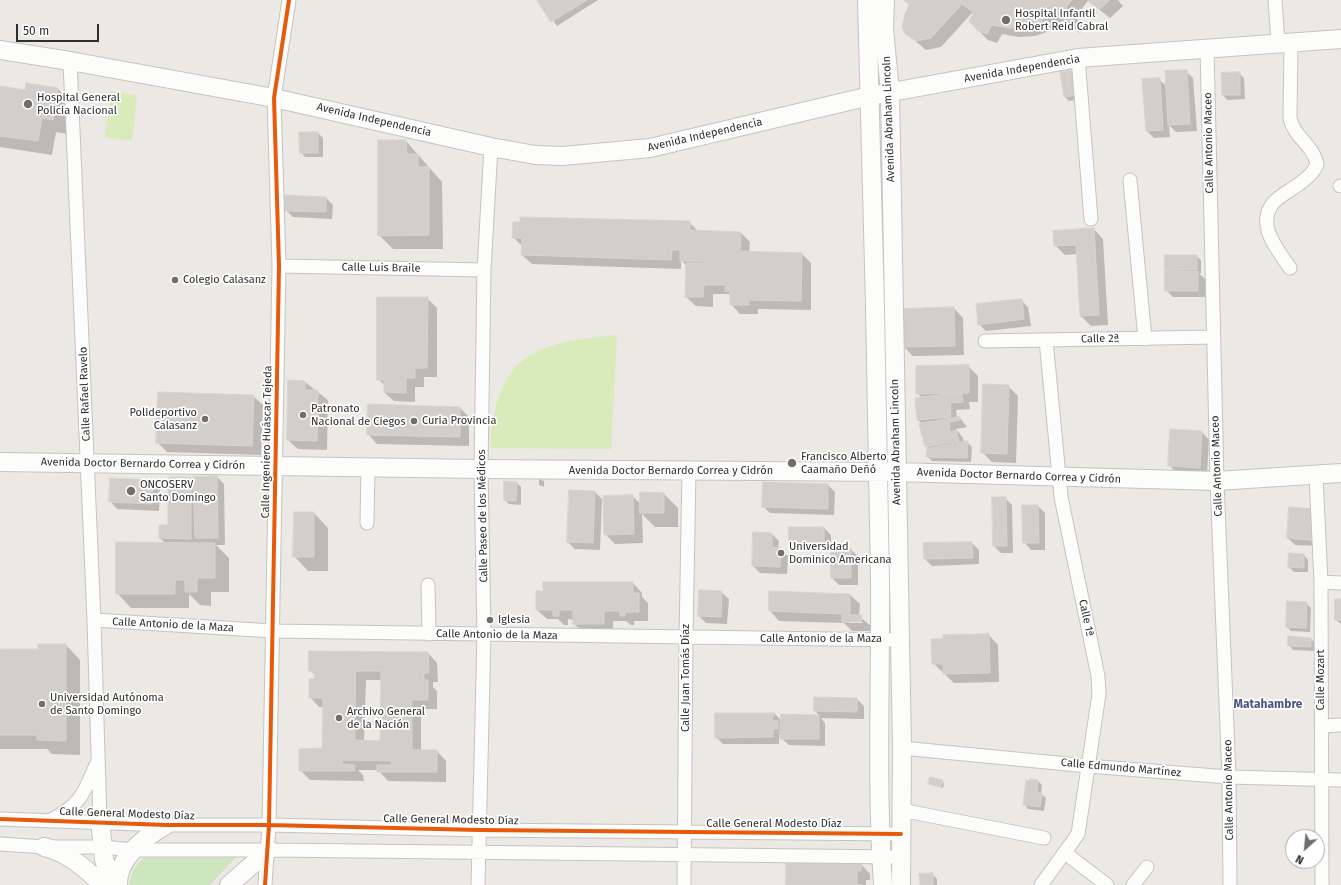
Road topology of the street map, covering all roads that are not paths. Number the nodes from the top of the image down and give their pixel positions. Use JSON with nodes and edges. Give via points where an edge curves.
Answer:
{"nodes":[{"id":1,"x":289,"y":0,"type":"edge"},
{"id":2,"x":867,"y":0,"type":"edge"},
{"id":3,"x":885,"y":0,"type":"edge"},
{"id":4,"x":1275,"y":0,"type":"edge"},
{"id":5,"x":1341,"y":39,"type":"edge"},
{"id":6,"x":1285,"y":43,"type":"junction"},
{"id":7,"x":1207,"y":48,"type":"junction"},
{"id":8,"x":0,"y":50,"type":"edge"},
{"id":9,"x":1078,"y":58,"type":"junction"},
{"id":10,"x":70,"y":61,"type":"junction"},
{"id":11,"x":890,"y":92,"type":"junction"},
{"id":12,"x":870,"y":96,"type":"junction"},
{"id":13,"x":274,"y":98,"type":"junction"},
{"id":14,"x":491,"y":147,"type":"junction"},
{"id":15,"x":1130,"y":180,"type":"dead end"},
{"id":16,"x":1091,"y":219,"type":"dead end"},
{"id":17,"x":279,"y":266,"type":"junction"},
{"id":18,"x":1290,"y":268,"type":"dead end"},
{"id":19,"x":484,"y":270,"type":"junction"},
{"id":20,"x":1214,"y":337,"type":"junction"},
{"id":21,"x":1145,"y":339,"type":"junction"},
{"id":22,"x":1046,"y":340,"type":"junction"},
{"id":23,"x":985,"y":341,"type":"dead end"},
{"id":24,"x":0,"y":462,"type":"edge"},
{"id":25,"x":88,"y":463,"type":"junction"},
{"id":26,"x":276,"y":466,"type":"junction"},
{"id":27,"x":368,"y":467,"type":"junction"},
{"id":28,"x":481,"y":469,"type":"junction"},
{"id":29,"x":689,"y":471,"type":"junction"},
{"id":30,"x":878,"y":472,"type":"junction"},
{"id":31,"x":896,"y":472,"type":"junction"},
{"id":32,"x":1341,"y":473,"type":"edge"},
{"id":33,"x":1316,"y":476,"type":"junction"},
{"id":34,"x":1058,"y":477,"type":"junction"},
{"id":35,"x":1217,"y":481,"type":"junction"},
{"id":36,"x":367,"y":523,"type":"dead end"},
{"id":37,"x":1321,"y":582,"type":"junction"},
{"id":38,"x":1341,"y":583,"type":"edge"},
{"id":39,"x":428,"y":585,"type":"dead end"},
{"id":40,"x":94,"y":620,"type":"junction"},
{"id":41,"x":272,"y":631,"type":"junction"},
{"id":42,"x":429,"y":634,"type":"junction"},
{"id":43,"x":484,"y":634,"type":"junction"},
{"id":44,"x":686,"y":638,"type":"junction"},
{"id":45,"x":880,"y":639,"type":"junction"},
{"id":46,"x":900,"y":640,"type":"junction"},
{"id":47,"x":1341,"y":725,"type":"edge"},
{"id":48,"x":1322,"y":726,"type":"junction"},
{"id":49,"x":902,"y":748,"type":"junction"},
{"id":50,"x":98,"y":761,"type":"junction"},
{"id":51,"x":1088,"y":766,"type":"junction"},
{"id":52,"x":1229,"y":777,"type":"junction"},
{"id":53,"x":1321,"y":780,"type":"junction"},
{"id":54,"x":1341,"y":780,"type":"edge"},
{"id":55,"x":901,"y":810,"type":"junction"},
{"id":56,"x":0,"y":819,"type":"edge"},
{"id":57,"x":49,"y":821,"type":"junction"},
{"id":58,"x":100,"y":821,"type":"junction"},
{"id":59,"x":166,"y":825,"type":"junction"},
{"id":60,"x":269,"y":825,"type":"junction"},
{"id":61,"x":479,"y":830,"type":"junction"},
{"id":62,"x":685,"y":832,"type":"junction"},
{"id":63,"x":880,"y":834,"type":"junction"},
{"id":64,"x":901,"y":834,"type":"junction"},
{"id":65,"x":1044,"y":838,"type":"dead end"},
{"id":66,"x":0,"y":844,"type":"edge"},
{"id":67,"x":44,"y":847,"type":"junction"},
{"id":68,"x":102,"y":847,"type":"junction"},
{"id":69,"x":134,"y":850,"type":"junction"},
{"id":70,"x":268,"y":850,"type":"junction"},
{"id":71,"x":479,"y":853,"type":"junction"},
{"id":72,"x":1065,"y":853,"type":"junction"},
{"id":73,"x":685,"y":855,"type":"junction"},
{"id":74,"x":881,"y":856,"type":"junction"},
{"id":75,"x":900,"y":857,"type":"junction"},
{"id":76,"x":1147,"y":867,"type":"dead end"},
{"id":77,"x":103,"y":885,"type":"edge"},
{"id":78,"x":111,"y":885,"type":"edge"},
{"id":79,"x":118,"y":885,"type":"edge"},
{"id":80,"x":229,"y":885,"type":"edge"},
{"id":81,"x":265,"y":885,"type":"edge"},
{"id":82,"x":478,"y":885,"type":"edge"},
{"id":83,"x":684,"y":885,"type":"edge"},
{"id":84,"x":883,"y":885,"type":"edge"},
{"id":85,"x":901,"y":885,"type":"edge"},
{"id":86,"x":1041,"y":885,"type":"edge"},
{"id":87,"x":1107,"y":885,"type":"edge"},
{"id":88,"x":1133,"y":885,"type":"edge"},
{"id":89,"x":1230,"y":885,"type":"edge"},
{"id":90,"x":1322,"y":885,"type":"edge"}],
"edges":[{"from":1,"to":13,"type":"street","name":"Calle Ingeniero Huáscar Tejeda"},
{"from":2,"to":12,"type":"main road","name":"Avenida Abraham Lincoln"},
{"from":3,"to":11,"type":"main road","name":"Avenida Abraham Lincoln","via":[[884,29]]},
{"from":4,"to":6,"type":"street"},
{"from":5,"to":6,"type":"main road","name":"Avenida Independencia"},
{"from":6,"to":7,"type":"main road","name":"Avenida Independencia"},
{"from":6,"to":18,"type":"street","via":[[1292,128],[1309,148],[1317,164],[1310,175],[1274,202],[1269,212],[1267,228],[1270,238]]},
{"from":7,"to":9,"type":"main road","name":"Avenida Independencia"},
{"from":7,"to":20,"type":"street","name":"Calle Antonio Maceo"},
{"from":8,"to":10,"type":"main road","name":"Avenida Independencia"},
{"from":9,"to":11,"type":"main road","name":"Avenida Independencia"},
{"from":9,"to":16,"type":"street"},
{"from":10,"to":13,"type":"main road","name":"Avenida Independencia"},
{"from":10,"to":25,"type":"street","name":"Calle Rafael Ravelo"},
{"from":11,"to":12,"type":"main road","name":"Avenida Independencia"},
{"from":11,"to":31,"type":"main road","name":"Avenida Abraham Lincoln"},
{"from":12,"to":14,"type":"main road","name":"Avenida Independencia","via":[[650,148],[563,156],[535,155]]},
{"from":12,"to":30,"type":"main road","name":"Avenida Abraham Lincoln"},
{"from":13,"to":14,"type":"main road","name":"Avenida Independencia"},
{"from":13,"to":17,"type":"street","name":"Calle Ingeniero Huáscar Tejeda"},
{"from":14,"to":19,"type":"street","name":"Calle Paseo de los Médicos"},
{"from":15,"to":21,"type":"street"},
{"from":17,"to":19,"type":"street","name":"Calle Luis Braile"},
{"from":17,"to":26,"type":"street","name":"Calle Ingeniero Huáscar Tejeda"},
{"from":19,"to":28,"type":"street","name":"Calle Paseo de los Médicos"},
{"from":20,"to":21,"type":"street","name":"Calle 2ª"},
{"from":20,"to":35,"type":"street","name":"Calle Antonio Maceo"},
{"from":21,"to":22,"type":"street","name":"Calle 2ª"},
{"from":22,"to":23,"type":"street","name":"Calle 2ª"},
{"from":22,"to":34,"type":"street","name":"Calle 1ª"},
{"from":24,"to":25,"type":"main road","name":"Avenida Doctor Bernardo Correa y Cidrón"},
{"from":25,"to":26,"type":"main road","name":"Avenida Doctor Bernardo Correa y Cidrón"},
{"from":25,"to":40,"type":"street","name":"Calle Rafael Ravelo"},
{"from":26,"to":27,"type":"main road","name":"Avenida Doctor Bernardo Correa y Cidrón"},
{"from":26,"to":41,"type":"street","name":"Calle Ingeniero Huáscar Tejeda"},
{"from":27,"to":28,"type":"main road","name":"Avenida Doctor Bernardo Correa y Cidrón"},
{"from":27,"to":36,"type":"street"},
{"from":28,"to":29,"type":"main road","name":"Avenida Doctor Bernardo Correa y Cidrón"},
{"from":28,"to":43,"type":"street","name":"Calle Paseo de los Médicos"},
{"from":29,"to":30,"type":"main road","name":"Avenida Doctor Bernardo Correa y Cidrón"},
{"from":29,"to":44,"type":"street","name":"Calle Juan Tomás Díaz"},
{"from":30,"to":31,"type":"main road","name":"Avenida Doctor Bernardo Correa y Cidrón"},
{"from":30,"to":45,"type":"main road","name":"Avenida Abraham Lincoln"},
{"from":31,"to":34,"type":"main road","name":"Avenida Doctor Bernardo Correa y Cidrón"},
{"from":31,"to":46,"type":"main road","name":"Avenida Abraham Lincoln"},
{"from":32,"to":33,"type":"main road","name":"Avenida Doctor Bernardo Correa y Cidrón"},
{"from":33,"to":35,"type":"main road","name":"Avenida Doctor Bernardo Correa y Cidrón"},
{"from":33,"to":37,"type":"street","name":"Calle Mozart"},
{"from":34,"to":35,"type":"main road","name":"Avenida Doctor Bernardo Correa y Cidrón"},
{"from":34,"to":51,"type":"street","name":"Calle 1ª","via":[[1099,686]]},
{"from":35,"to":52,"type":"street","name":"Calle Antonio Maceo"},
{"from":37,"to":38,"type":"street"},
{"from":37,"to":48,"type":"street","name":"Calle Mozart"},
{"from":39,"to":42,"type":"street"},
{"from":40,"to":41,"type":"street","name":"Calle Antonio de la Maza"},
{"from":40,"to":50,"type":"street","name":"Calle Rafael Ravelo"},
{"from":41,"to":42,"type":"street","name":"Calle Antonio de la Maza"},
{"from":41,"to":60,"type":"street","name":"Calle Ingeniero Huáscar Tejeda"},
{"from":42,"to":43,"type":"street","name":"Calle Antonio de la Maza"},
{"from":43,"to":44,"type":"street","name":"Calle Antonio de la Maza"},
{"from":43,"to":61,"type":"street","name":"Calle Paseo de los Médicos"},
{"from":44,"to":45,"type":"street","name":"Calle Antonio de la Maza"},
{"from":44,"to":62,"type":"street","name":"Calle Juan Tomás Díaz"},
{"from":45,"to":46,"type":"street","name":"Calle Antonio de la Maza"},
{"from":45,"to":63,"type":"main road","name":"Avenida Abraham Lincoln"},
{"from":46,"to":49,"type":"main road","name":"Avenida Abraham Lincoln"},
{"from":47,"to":48,"type":"street"},
{"from":48,"to":53,"type":"street","name":"Calle Mozart"},
{"from":49,"to":51,"type":"street","name":"Calle Edmundo Martínez"},
{"from":49,"to":55,"type":"main road","name":"Avenida Abraham Lincoln"},
{"from":50,"to":57,"type":"street","via":[[83,796],[68,810]]},
{"from":50,"to":58,"type":"street","name":"Calle Rafael Ravelo"},
{"from":51,"to":52,"type":"street","name":"Calle Edmundo Martínez"},
{"from":51,"to":72,"type":"street","name":"Calle 1ª","via":[[1079,832]]},
{"from":52,"to":53,"type":"street","name":"Calle Edmundo Martínez"},
{"from":52,"to":89,"type":"street","name":"Calle Antonio Maceo"},
{"from":53,"to":54,"type":"street","name":"Calle Edmundo Martínez"},
{"from":53,"to":90,"type":"street","name":"Calle Mozart"},
{"from":55,"to":64,"type":"main road","name":"Avenida Abraham Lincoln"},
{"from":55,"to":65,"type":"street"},
{"from":56,"to":57,"type":"street","name":"Calle General Modesto Díaz"},
{"from":57,"to":58,"type":"street","name":"Calle General Modesto Díaz"},
{"from":58,"to":59,"type":"street","name":"Calle General Modesto Díaz"},
{"from":58,"to":68,"type":"main road","name":"Calle Rafael Ravelo"},
{"from":59,"to":60,"type":"street","name":"Calle General Modesto Díaz"},
{"from":59,"to":69,"type":"main road"},
{"from":60,"to":61,"type":"street","name":"Calle General Modesto Díaz"},
{"from":60,"to":70,"type":"street","name":"Calle Ingeniero Huáscar Tejeda"},
{"from":61,"to":62,"type":"street","name":"Calle General Modesto Díaz"},
{"from":61,"to":71,"type":"street","name":"Calle Paseo de los Médicos"},
{"from":62,"to":63,"type":"street","name":"Calle General Modesto Díaz"},
{"from":62,"to":73,"type":"street","name":"Calle Juan Tomás Díaz"},
{"from":63,"to":64,"type":"street","name":"Calle General Modesto Díaz"},
{"from":63,"to":74,"type":"main road","name":"Avenida Abraham Lincoln"},
{"from":64,"to":75,"type":"main road","name":"Avenida Abraham Lincoln"},
{"from":66,"to":67,"type":"street"},
{"from":67,"to":68,"type":"street"},
{"from":67,"to":77,"type":"main road","via":[[58,850]]},
{"from":68,"to":69,"type":"street"},
{"from":68,"to":78,"type":"main road","name":"Calle Rafael Ravelo"},
{"from":69,"to":70,"type":"street"},
{"from":69,"to":79,"type":"main road","via":[[122,867]]},
{"from":70,"to":71,"type":"street"},
{"from":70,"to":80,"type":"main road"},
{"from":70,"to":81,"type":"street","name":"Calle Ingeniero Huáscar Tejeda"},
{"from":71,"to":73,"type":"street"},
{"from":71,"to":82,"type":"street","name":"Calle Paseo de los Médicos"},
{"from":72,"to":86,"type":"street","name":"Calle 1ª"},
{"from":72,"to":87,"type":"street"},
{"from":73,"to":74,"type":"street"},
{"from":73,"to":83,"type":"street","name":"Calle Juan Tomás Díaz"},
{"from":74,"to":75,"type":"street"},
{"from":74,"to":84,"type":"main road","name":"Avenida Abraham Lincoln"},
{"from":75,"to":85,"type":"main road","name":"Avenida Abraham Lincoln"},
{"from":76,"to":88,"type":"street"}]}
